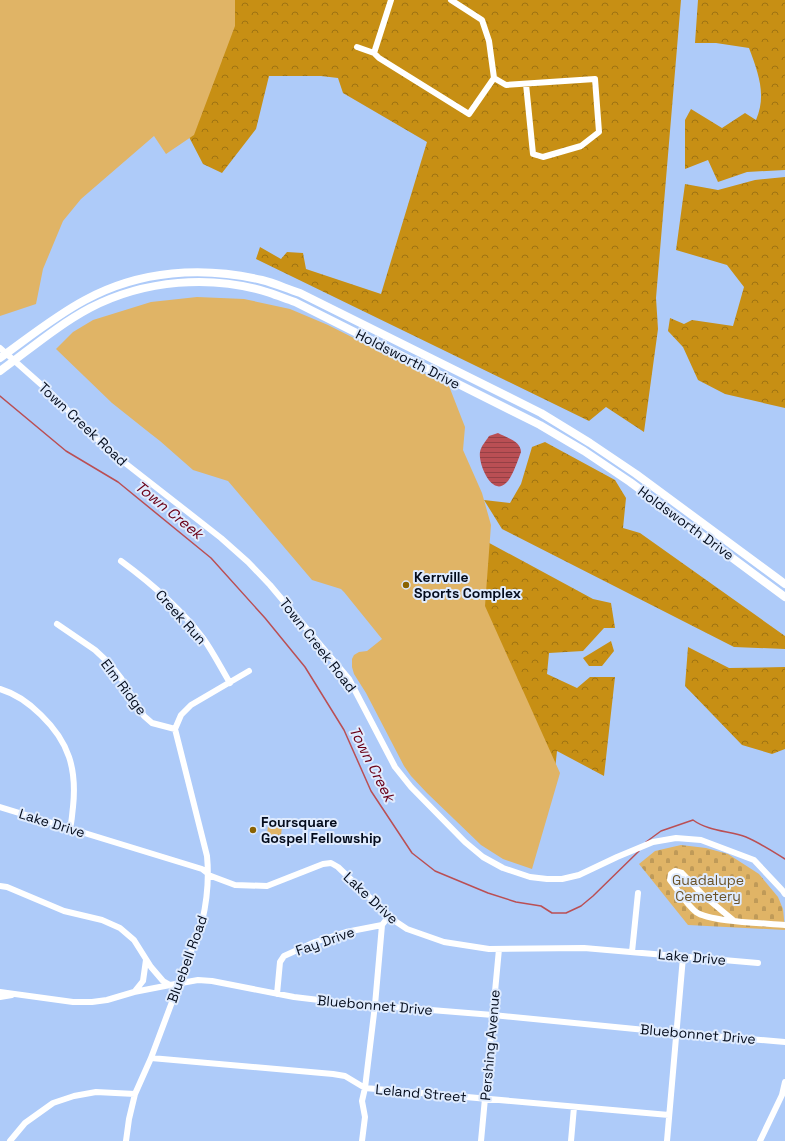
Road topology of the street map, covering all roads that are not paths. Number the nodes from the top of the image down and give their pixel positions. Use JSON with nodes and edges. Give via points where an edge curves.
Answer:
{"nodes":[{"id":1,"x":391,"y":0,"type":"edge"},
{"id":2,"x":451,"y":0,"type":"edge"},
{"id":3,"x":357,"y":47,"type":"dead end"},
{"id":4,"x":374,"y":53,"type":"junction"},
{"id":5,"x":494,"y":78,"type":"junction"},
{"id":6,"x":526,"y":84,"type":"junction"},
{"id":7,"x":0,"y":348,"type":"edge"},
{"id":8,"x":0,"y":358,"type":"edge"},
{"id":9,"x":0,"y":371,"type":"edge"},
{"id":10,"x":493,"y":390,"type":"junction"},
{"id":11,"x":489,"y":399,"type":"junction"},
{"id":12,"x":121,"y":561,"type":"dead end"},
{"id":13,"x":773,"y":575,"type":"junction"},
{"id":14,"x":767,"y":583,"type":"junction"},
{"id":15,"x":785,"y":584,"type":"edge"},
{"id":16,"x":785,"y":597,"type":"edge"},
{"id":17,"x":57,"y":624,"type":"dead end"},
{"id":18,"x":249,"y":671,"type":"dead end"},
{"id":19,"x":230,"y":683,"type":"junction"},
{"id":20,"x":0,"y":689,"type":"edge"},
{"id":21,"x":175,"y":729,"type":"junction"},
{"id":22,"x":0,"y":807,"type":"edge"},
{"id":23,"x":70,"y":828,"type":"junction"},
{"id":24,"x":208,"y":874,"type":"junction"},
{"id":25,"x":0,"y":886,"type":"edge"},
{"id":26,"x":638,"y":893,"type":"dead end"},
{"id":27,"x":785,"y":894,"type":"edge"},
{"id":28,"x":389,"y":916,"type":"junction"},
{"id":29,"x":733,"y":920,"type":"junction"},
{"id":30,"x":785,"y":924,"type":"edge"},
{"id":31,"x":382,"y":925,"type":"junction"},
{"id":32,"x":499,"y":950,"type":"junction"},
{"id":33,"x":632,"y":952,"type":"junction"},
{"id":34,"x":683,"y":957,"type":"junction"},
{"id":35,"x":146,"y":958,"type":"junction"},
{"id":36,"x":758,"y":963,"type":"dead end"},
{"id":37,"x":179,"y":983,"type":"junction"},
{"id":38,"x":170,"y":985,"type":"junction"},
{"id":39,"x":0,"y":992,"type":"edge"},
{"id":40,"x":134,"y":992,"type":"junction"},
{"id":41,"x":18,"y":994,"type":"junction"},
{"id":42,"x":277,"y":994,"type":"junction"},
{"id":43,"x":0,"y":998,"type":"edge"},
{"id":44,"x":375,"y":1005,"type":"junction"},
{"id":45,"x":493,"y":1015,"type":"junction"},
{"id":46,"x":676,"y":1033,"type":"junction"},
{"id":47,"x":785,"y":1042,"type":"edge"},
{"id":48,"x":151,"y":1058,"type":"junction"},
{"id":49,"x":785,"y":1082,"type":"edge"},
{"id":50,"x":365,"y":1088,"type":"junction"},
{"id":51,"x":135,"y":1094,"type":"junction"},
{"id":52,"x":486,"y":1099,"type":"junction"},
{"id":53,"x":574,"y":1107,"type":"junction"},
{"id":54,"x":669,"y":1115,"type":"junction"},
{"id":55,"x":10,"y":1141,"type":"edge"},
{"id":56,"x":126,"y":1141,"type":"edge"},
{"id":57,"x":362,"y":1141,"type":"edge"},
{"id":58,"x":481,"y":1141,"type":"edge"},
{"id":59,"x":570,"y":1141,"type":"edge"},
{"id":60,"x":667,"y":1141,"type":"edge"},
{"id":61,"x":760,"y":1141,"type":"edge"}],
"edges":[{"from":1,"to":4,"type":"street"},
{"from":2,"to":5,"type":"street","via":[[482,20],[489,41]]},
{"from":3,"to":4,"type":"street"},
{"from":4,"to":5,"type":"street","via":[[469,114]]},
{"from":5,"to":6,"type":"street","via":[[506,85]]},
{"from":6,"to":6,"type":"street","via":[[595,79],[599,132],[581,146],[543,157],[533,154]]},
{"from":7,"to":27,"type":"street","name":"Town Creek Road","via":[[111,452],[221,538],[270,585],[349,680],[395,767],[411,787],[483,857],[503,868],[530,877],[562,879],[578,875],[648,844],[676,838],[701,840],[754,860]]},
{"from":8,"to":10,"type":"main road","name":"Holdsworth Drive","via":[[66,311],[106,290],[153,276],[180,272],[212,272],[264,280],[300,293]]},
{"from":9,"to":11,"type":"main road","name":"Holdsworth Drive","via":[[72,319],[110,299],[155,286],[181,282],[211,282],[269,292],[295,302]]},
{"from":10,"to":11,"type":"main road"},
{"from":10,"to":13,"type":"main road","name":"Holdsworth Drive","via":[[541,413],[590,443]]},
{"from":11,"to":14,"type":"main road","name":"Holdsworth Drive","via":[[584,451]]},
{"from":12,"to":19,"type":"street","name":"Creek Run","via":[[174,606],[204,640]]},
{"from":13,"to":14,"type":"main road"},
{"from":13,"to":15,"type":"main road","name":"Holdsworth Drive"},
{"from":14,"to":16,"type":"main road","name":"Holdsworth Drive"},
{"from":17,"to":21,"type":"street","name":"Elm Ridge","via":[[95,650],[110,664],[144,716],[152,723]]},
{"from":18,"to":19,"type":"street"},
{"from":19,"to":21,"type":"street","via":[[191,705],[181,715]]},
{"from":20,"to":23,"type":"street","via":[[30,705],[53,726],[62,740],[75,780]]},
{"from":21,"to":24,"type":"street","name":"Bluebell Road","via":[[207,856]]},
{"from":22,"to":23,"type":"street","name":"Lake Drive"},
{"from":23,"to":24,"type":"street","name":"Lake Drive","via":[[202,869]]},
{"from":24,"to":28,"type":"street","name":"Lake Drive","via":[[239,886],[267,886],[331,863]]},
{"from":24,"to":37,"type":"street","name":"Bluebell Road","via":[[202,922]]},
{"from":25,"to":35,"type":"street","via":[[64,911],[102,920],[120,928],[134,940]]},
{"from":26,"to":33,"type":"street"},
{"from":28,"to":31,"type":"street"},
{"from":28,"to":32,"type":"street","name":"Lake Drive","via":[[407,929],[437,941]]},
{"from":29,"to":29,"type":"street","via":[[708,918],[697,913],[670,880],[671,874],[677,871],[682,873]]},
{"from":29,"to":30,"type":"street"},
{"from":31,"to":42,"type":"street","name":"Fay Drive","via":[[346,932],[284,956],[280,962]]},
{"from":31,"to":44,"type":"street"},
{"from":32,"to":33,"type":"street","name":"Lake Drive","via":[[584,948]]},
{"from":32,"to":45,"type":"street","name":"Pershing Avenue"},
{"from":33,"to":34,"type":"street","name":"Lake Drive"},
{"from":34,"to":36,"type":"street","name":"Lake Drive"},
{"from":34,"to":46,"type":"street"},
{"from":35,"to":38,"type":"street","via":[[154,971]]},
{"from":35,"to":40,"type":"street","via":[[143,981]]},
{"from":37,"to":38,"type":"street","name":"Bluebonnet Drive"},
{"from":37,"to":42,"type":"street","name":"Bluebonnet Drive","via":[[212,981]]},
{"from":37,"to":48,"type":"street","name":"Bluebell Road"},
{"from":38,"to":40,"type":"street","name":"Bluebonnet Drive"},
{"from":39,"to":41,"type":"street","name":"Bluebonnet Drive"},
{"from":40,"to":41,"type":"street","name":"Bluebonnet Drive","via":[[92,1002],[73,1002]]},
{"from":41,"to":43,"type":"street"},
{"from":42,"to":44,"type":"street","name":"Bluebonnet Drive"},
{"from":44,"to":45,"type":"street","name":"Bluebonnet Drive"},
{"from":44,"to":50,"type":"street"},
{"from":45,"to":46,"type":"street","name":"Bluebonnet Drive"},
{"from":45,"to":52,"type":"street","name":"Pershing Avenue"},
{"from":46,"to":47,"type":"street","name":"Bluebonnet Drive"},
{"from":46,"to":54,"type":"street"},
{"from":48,"to":50,"type":"street","name":"Leland Street","via":[[333,1074],[345,1076]]},
{"from":48,"to":51,"type":"street","name":"Bluebell Road"},
{"from":49,"to":61,"type":"street","via":[[782,1095]]},
{"from":50,"to":52,"type":"street","name":"Leland Street"},
{"from":50,"to":57,"type":"street","via":[[362,1101],[365,1117]]},
{"from":51,"to":55,"type":"street","via":[[96,1092],[54,1103],[30,1119]]},
{"from":51,"to":56,"type":"street","name":"Bluebell Road","via":[[128,1119]]},
{"from":52,"to":53,"type":"street","name":"Leland Street"},
{"from":52,"to":58,"type":"street","name":"Pershing Avenue"},
{"from":53,"to":54,"type":"street","name":"Leland Street"},
{"from":53,"to":59,"type":"street"},
{"from":54,"to":60,"type":"street"}]}
